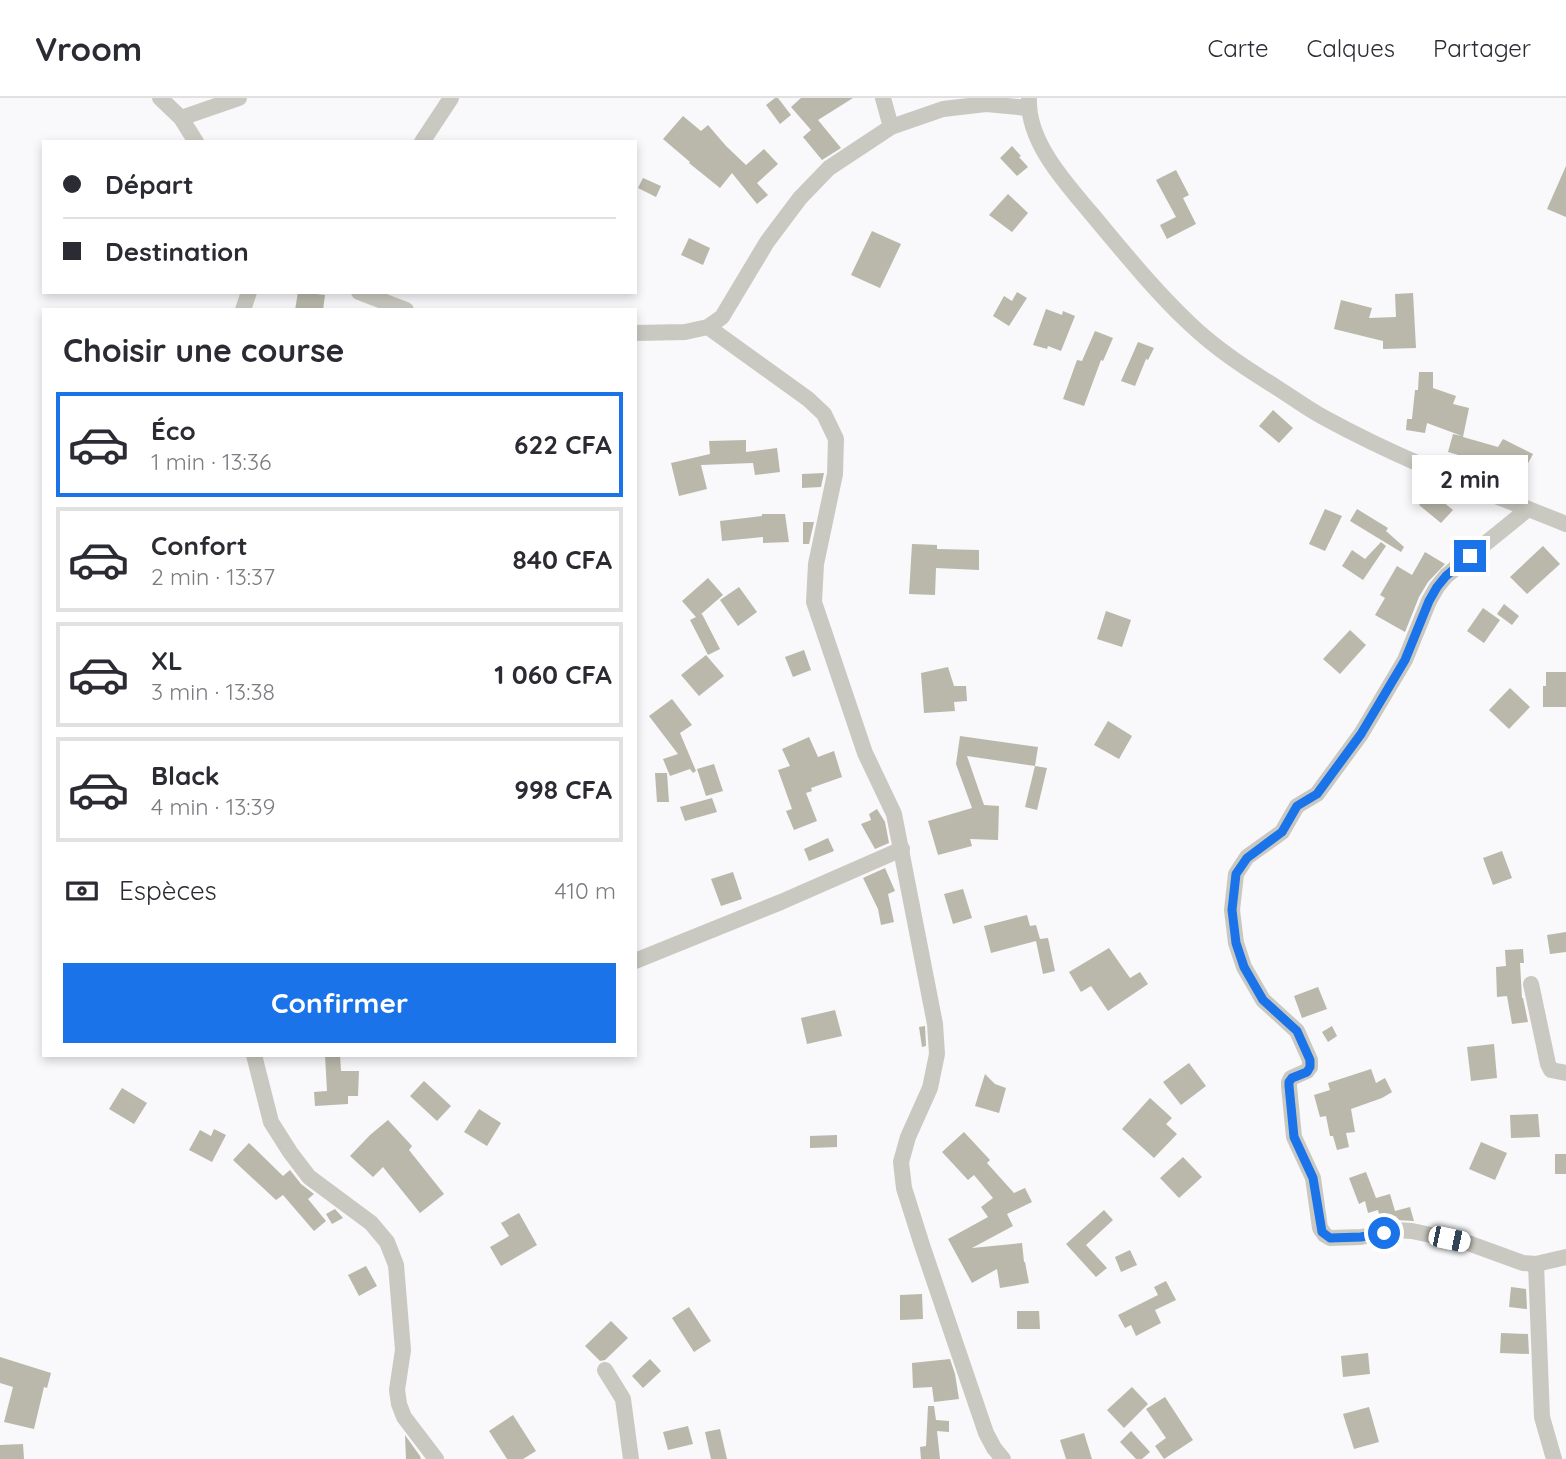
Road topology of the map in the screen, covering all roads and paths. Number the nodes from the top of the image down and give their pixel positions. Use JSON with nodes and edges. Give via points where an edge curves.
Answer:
{"nodes":[{"id":1,"x":160,"y":98,"type":"edge"},
{"id":2,"x":239,"y":98,"type":"edge"},
{"id":3,"x":451,"y":98,"type":"edge"},
{"id":4,"x":883,"y":98,"type":"edge"},
{"id":5,"x":1029,"y":103,"type":"edge"},
{"id":6,"x":181,"y":118,"type":"junction"},
{"id":7,"x":891,"y":127,"type":"junction"},
{"id":8,"x":195,"y":140,"type":"edge"},
{"id":9,"x":423,"y":140,"type":"edge"},
{"id":10,"x":364,"y":294,"type":"edge"},
{"id":11,"x":401,"y":308,"type":"edge"},
{"id":12,"x":708,"y":327,"type":"junction"},
{"id":13,"x":637,"y":333,"type":"edge"},
{"id":14,"x":1528,"y":509,"type":"junction"},
{"id":15,"x":1566,"y":524,"type":"edge"},
{"id":16,"x":902,"y":849,"type":"junction"},
{"id":17,"x":637,"y":960,"type":"edge"},
{"id":18,"x":1531,"y":984,"type":"dead end"},
{"id":19,"x":255,"y":1057,"type":"edge"},
{"id":20,"x":1566,"y":1073,"type":"edge"},
{"id":21,"x":1566,"y":1257,"type":"edge"},
{"id":22,"x":1536,"y":1264,"type":"junction"},
{"id":23,"x":605,"y":1370,"type":"dead end"},
{"id":24,"x":436,"y":1459,"type":"edge"},
{"id":25,"x":631,"y":1459,"type":"edge"},
{"id":26,"x":1003,"y":1459,"type":"edge"},
{"id":27,"x":1554,"y":1459,"type":"edge"}],
"edges":[{"from":1,"to":6,"type":"street"},
{"from":2,"to":6,"type":"street"},
{"from":3,"to":9,"type":"street"},
{"from":4,"to":7,"type":"street"},
{"from":5,"to":7,"type":"street","via":[[943,110]]},
{"from":5,"to":14,"type":"street","via":[[1035,131],[1048,157],[1083,203],[1140,273],[1190,324],[1241,366],[1322,417],[1406,459]]},
{"from":6,"to":8,"type":"street"},
{"from":7,"to":12,"type":"street","via":[[829,167],[800,198],[766,242],[722,317]]},
{"from":10,"to":11,"type":"street"},
{"from":12,"to":13,"type":"street"},
{"from":12,"to":16,"type":"street","via":[[808,399],[824,414],[836,439],[835,474],[816,564],[814,602],[865,753],[894,814]]},
{"from":14,"to":15,"type":"street"},
{"from":14,"to":22,"type":"street","via":[[1437,587],[1405,660],[1361,734],[1317,794],[1297,806],[1282,832],[1247,858],[1236,874],[1232,910],[1244,967],[1263,1000],[1297,1031],[1310,1060],[1307,1072],[1292,1078],[1289,1086],[1294,1137],[1313,1178],[1322,1232],[1330,1238],[1412,1231]]},
{"from":16,"to":17,"type":"street"},
{"from":16,"to":26,"type":"street","via":[[935,1024],[936,1054],[930,1088],[901,1162],[904,1188],[986,1433]]},
{"from":18,"to":20,"type":"street","via":[[1548,1064],[1551,1070]]},
{"from":19,"to":24,"type":"street","via":[[271,1122],[290,1152],[309,1177],[371,1223],[387,1242],[396,1265],[403,1350],[399,1404]]},
{"from":21,"to":22,"type":"street"},
{"from":22,"to":27,"type":"street","via":[[1542,1417]]},
{"from":23,"to":25,"type":"street","via":[[623,1399]]}]}
